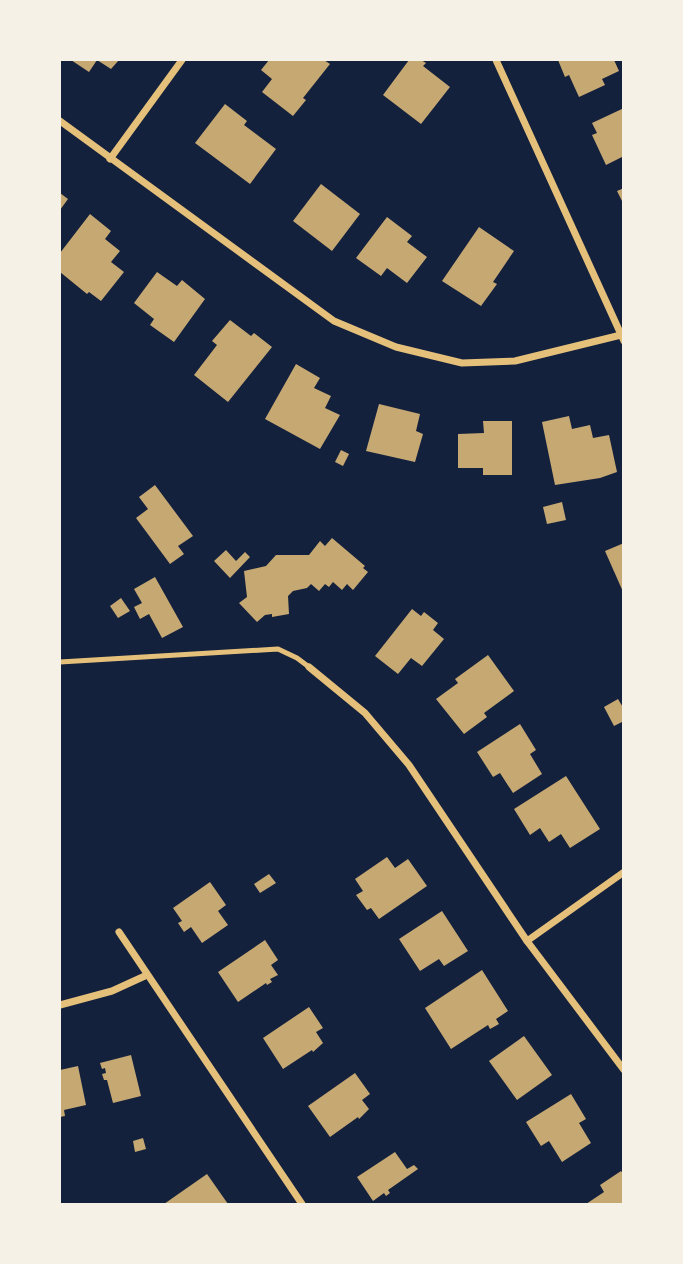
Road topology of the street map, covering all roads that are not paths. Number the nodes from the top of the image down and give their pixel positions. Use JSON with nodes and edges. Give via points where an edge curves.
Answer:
{"nodes":[{"id":1,"x":183,"y":60,"type":"edge"},
{"id":2,"x":496,"y":60,"type":"edge"},
{"id":3,"x":60,"y":121,"type":"edge"},
{"id":4,"x":110,"y":159,"type":"junction"},
{"id":5,"x":622,"y":338,"type":"edge"},
{"id":6,"x":60,"y":662,"type":"edge"},
{"id":7,"x":309,"y":667,"type":"joint"},
{"id":8,"x":624,"y":872,"type":"edge"},
{"id":9,"x":119,"y":932,"type":"dead end"},
{"id":10,"x":527,"y":941,"type":"junction"},
{"id":11,"x":147,"y":975,"type":"junction"},
{"id":12,"x":60,"y":1005,"type":"edge"},
{"id":13,"x":624,"y":1070,"type":"edge"},
{"id":14,"x":302,"y":1205,"type":"edge"}],
"edges":[{"from":1,"to":4,"type":"street"},
{"from":2,"to":5,"type":"street"},
{"from":3,"to":4,"type":"street"},
{"from":4,"to":5,"type":"street","via":[[334,321],[396,346],[462,363],[515,362]]},
{"from":6,"to":7,"type":"lane","via":[[278,649]]},
{"from":7,"to":10,"type":"street","via":[[365,713],[409,765]]},
{"from":8,"to":10,"type":"street"},
{"from":9,"to":11,"type":"street"},
{"from":10,"to":13,"type":"street"},
{"from":11,"to":12,"type":"street","via":[[112,991]]},
{"from":11,"to":14,"type":"street"}]}
